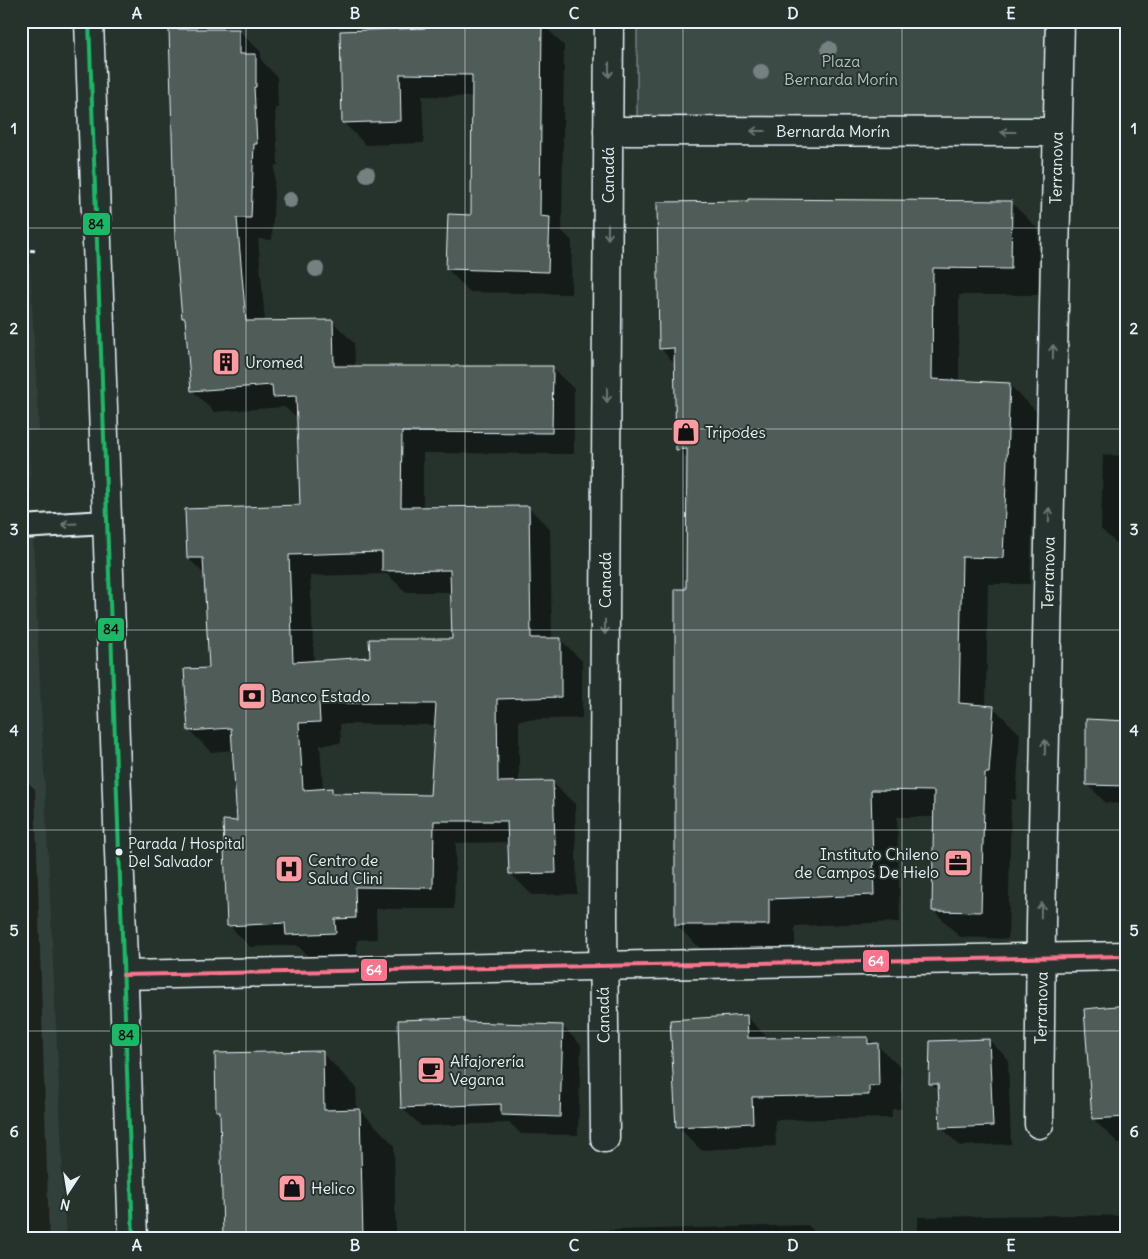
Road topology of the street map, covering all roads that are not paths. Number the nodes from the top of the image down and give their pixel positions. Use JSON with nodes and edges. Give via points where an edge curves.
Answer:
{"nodes":[{"id":1,"x":89,"y":21,"type":"edge"},
{"id":2,"x":609,"y":21,"type":"edge"},
{"id":3,"x":1060,"y":21,"type":"edge"},
{"id":4,"x":608,"y":131,"type":"junction"},
{"id":5,"x":1057,"y":132,"type":"junction"},
{"id":6,"x":106,"y":522,"type":"junction"},
{"id":7,"x":27,"y":526,"type":"edge"},
{"id":8,"x":1127,"y":956,"type":"edge"},
{"id":9,"x":1041,"y":958,"type":"junction"},
{"id":10,"x":603,"y":965,"type":"junction"},
{"id":11,"x":123,"y":975,"type":"junction"},
{"id":12,"x":1039,"y":1124,"type":"dead end"},
{"id":13,"x":605,"y":1138,"type":"dead end"},
{"id":14,"x":133,"y":1238,"type":"edge"}],
"edges":[{"from":1,"to":6,"type":"street"},
{"from":2,"to":4,"type":"street","name":"Canadá","one_way":true},
{"from":3,"to":5,"type":"street","name":"Terranova"},
{"from":5,"to":4,"type":"street","name":"Bernarda Morín","one_way":true},
{"from":4,"to":10,"type":"street","name":"Canadá","one_way":true},
{"from":9,"to":5,"type":"street","name":"Terranova","one_way":true},
{"from":6,"to":7,"type":"lane","one_way":true},
{"from":6,"to":11,"type":"street"},
{"from":8,"to":9,"type":"street"},
{"from":9,"to":10,"type":"street"},
{"from":9,"to":12,"type":"street","name":"Terranova"},
{"from":10,"to":11,"type":"street"},
{"from":10,"to":13,"type":"street","name":"Canadá"},
{"from":11,"to":14,"type":"street"}]}
